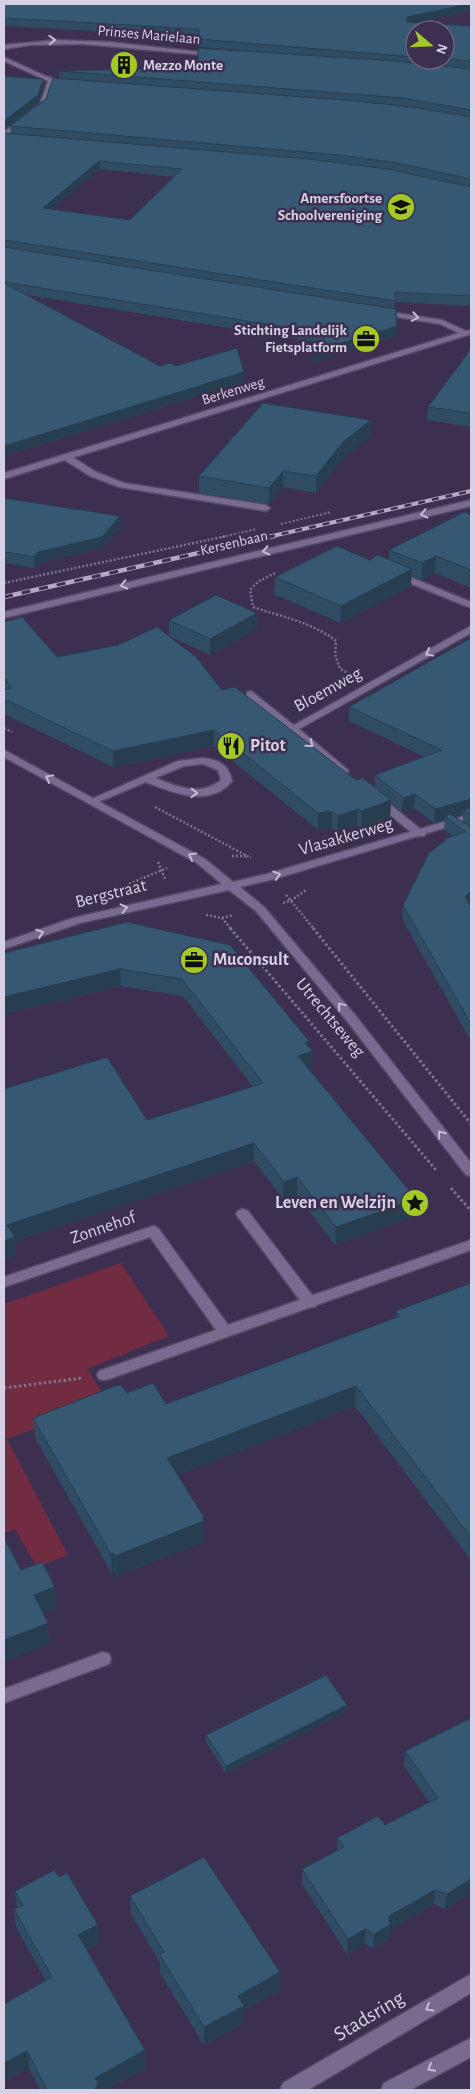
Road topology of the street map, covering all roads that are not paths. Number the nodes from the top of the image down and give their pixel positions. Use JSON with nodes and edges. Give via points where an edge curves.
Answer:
{"nodes":[{"id":1,"x":4,"y":47,"type":"edge"},
{"id":2,"x":220,"y":54,"type":"edge"},
{"id":3,"x":4,"y":59,"type":"edge"},
{"id":4,"x":50,"y":82,"type":"junction"},
{"id":5,"x":80,"y":86,"type":"edge"},
{"id":6,"x":4,"y":137,"type":"edge"},
{"id":7,"x":12,"y":140,"type":"edge"},
{"id":8,"x":374,"y":311,"type":"edge"},
{"id":9,"x":469,"y":333,"type":"edge"},
{"id":10,"x":66,"y":457,"type":"junction"},
{"id":11,"x":4,"y":476,"type":"edge"},
{"id":12,"x":471,"y":503,"type":"edge"},
{"id":13,"x":266,"y":508,"type":"edge"},
{"id":14,"x":381,"y":569,"type":"edge"},
{"id":15,"x":471,"y":605,"type":"edge"},
{"id":16,"x":4,"y":615,"type":"edge"},
{"id":17,"x":471,"y":629,"type":"edge"},
{"id":18,"x":251,"y":694,"type":"dead end"},
{"id":19,"x":292,"y":729,"type":"junction"},
{"id":20,"x":4,"y":753,"type":"edge"},
{"id":21,"x":352,"y":778,"type":"edge"},
{"id":22,"x":148,"y":779,"type":"junction"},
{"id":23,"x":367,"y":791,"type":"edge"},
{"id":24,"x":92,"y":802,"type":"junction"},
{"id":25,"x":471,"y":817,"type":"edge"},
{"id":26,"x":453,"y":824,"type":"junction"},
{"id":27,"x":465,"y":833,"type":"edge"},
{"id":28,"x":420,"y":834,"type":"junction"},
{"id":29,"x":230,"y":886,"type":"junction"},
{"id":30,"x":4,"y":946,"type":"edge"},
{"id":31,"x":471,"y":1172,"type":"edge"},
{"id":32,"x":243,"y":1214,"type":"dead end"},
{"id":33,"x":471,"y":1245,"type":"edge"},
{"id":34,"x":4,"y":1282,"type":"edge"},
{"id":35,"x":310,"y":1303,"type":"junction"},
{"id":36,"x":226,"y":1333,"type":"junction"},
{"id":37,"x":104,"y":1375,"type":"road end"},
{"id":38,"x":103,"y":1659,"type":"dead end"},
{"id":39,"x":4,"y":1696,"type":"edge"},
{"id":40,"x":471,"y":1983,"type":"edge"},
{"id":41,"x":471,"y":2046,"type":"edge"},
{"id":42,"x":290,"y":2090,"type":"edge"},
{"id":43,"x":391,"y":2090,"type":"edge"}],
"edges":[{"from":1,"to":2,"type":"street","name":"Prinses Marielaan","one_way":true,"via":[[61,40]]},
{"from":3,"to":4,"type":"street"},
{"from":4,"to":5,"type":"street"},
{"from":4,"to":6,"type":"street","via":[[43,105]]},
{"from":6,"to":7,"type":"street"},
{"from":8,"to":9,"type":"street","one_way":true,"via":[[442,322]]},
{"from":9,"to":10,"type":"street","name":"Berkenweg"},
{"from":10,"to":11,"type":"street","name":"Berkenweg"},
{"from":10,"to":13,"type":"street","via":[[93,474],[122,485]]},
{"from":12,"to":16,"type":"street","name":"Kersenbaan","one_way":true},
{"from":14,"to":15,"type":"street"},
{"from":17,"to":19,"type":"street","name":"Bloemweg","one_way":true},
{"from":18,"to":19,"type":"street"},
{"from":19,"to":21,"type":"street","name":"Bloemweg","one_way":true},
{"from":24,"to":20,"type":"street","name":"Utrechtseweg","one_way":true},
{"from":22,"to":22,"type":"street","one_way":true,"via":[[182,792],[198,794],[221,788],[227,781],[227,773],[222,766],[198,760],[182,763]]},
{"from":22,"to":24,"type":"street"},
{"from":23,"to":28,"type":"street"},
{"from":29,"to":24,"type":"street","name":"Utrechtseweg","one_way":true,"via":[[201,861]]},
{"from":25,"to":26,"type":"street","name":"Vlasakkerweg"},
{"from":26,"to":27,"type":"street"},
{"from":26,"to":28,"type":"street","name":"Vlasakkerweg"},
{"from":29,"to":28,"type":"street","name":"Vlasakkerweg","one_way":true},
{"from":30,"to":29,"type":"street","name":"Bergstraat","one_way":true,"via":[[77,920]]},
{"from":31,"to":29,"type":"street","name":"Utrechtseweg","one_way":true,"via":[[351,1018],[260,909]]},
{"from":32,"to":35,"type":"street"},
{"from":33,"to":35,"type":"street"},
{"from":34,"to":36,"type":"street","name":"Zonnehof","via":[[153,1231]]},
{"from":35,"to":36,"type":"street"},
{"from":36,"to":37,"type":"street"},
{"from":38,"to":39,"type":"street"},
{"from":40,"to":42,"type":"street","name":"Stadsring","one_way":true},
{"from":41,"to":43,"type":"street","one_way":true}]}
